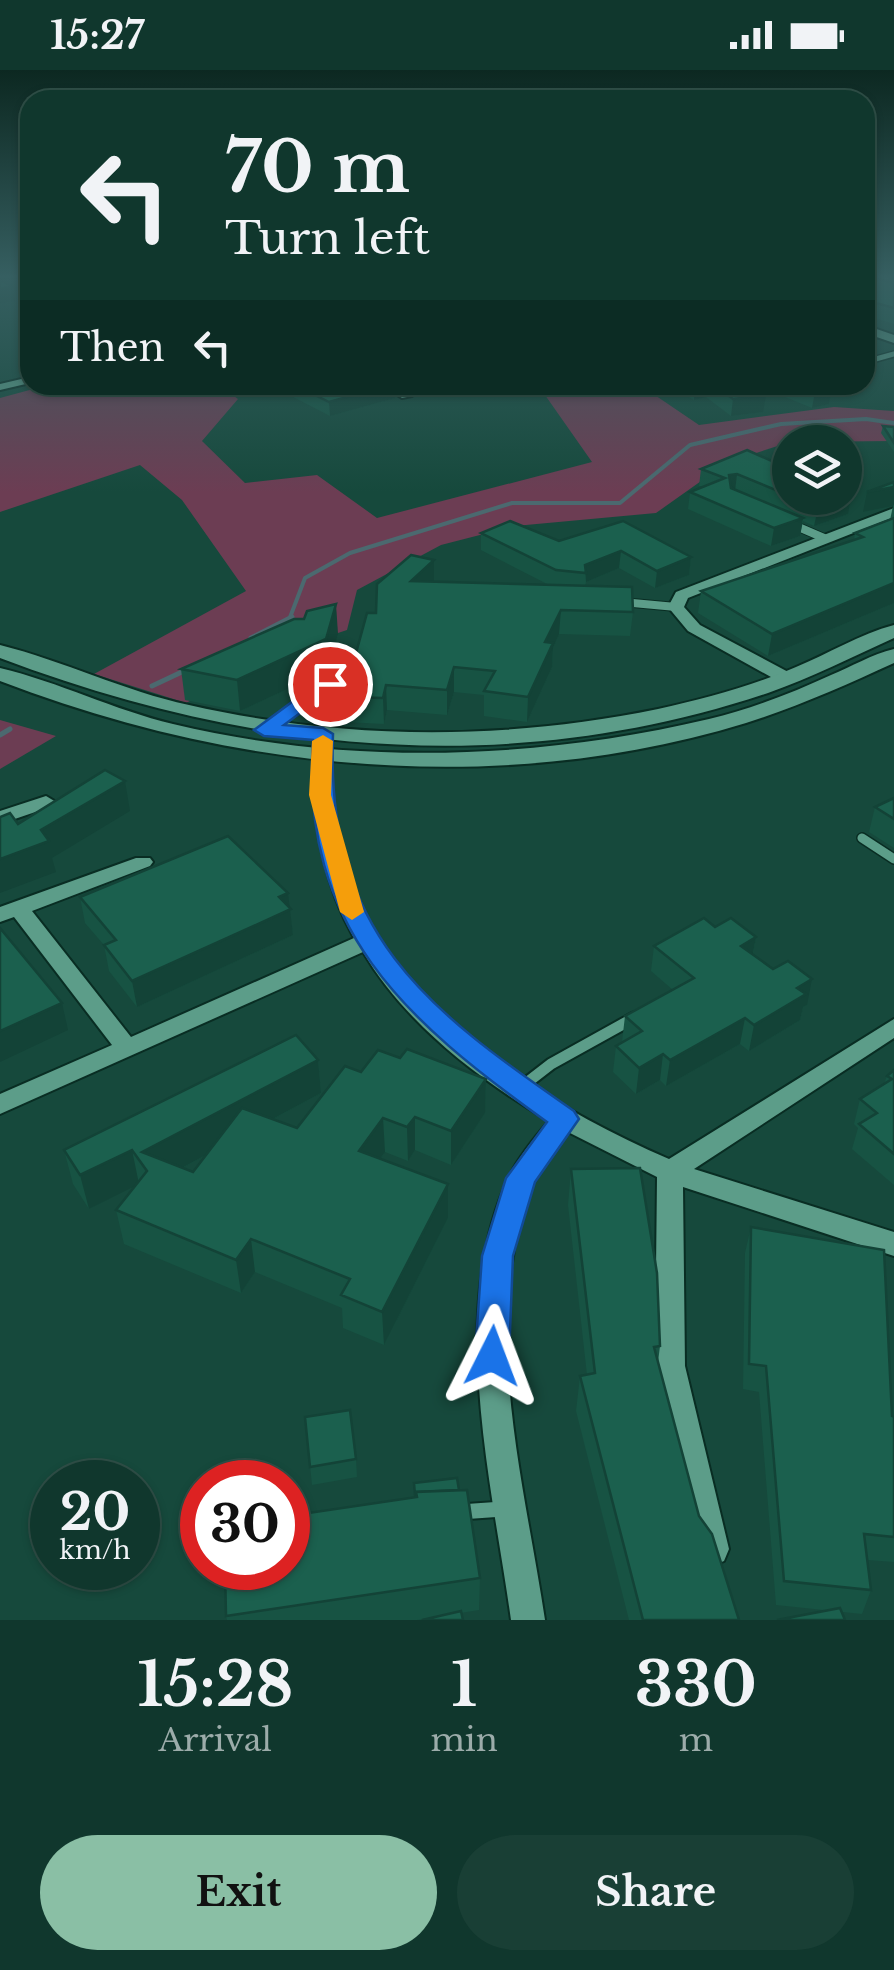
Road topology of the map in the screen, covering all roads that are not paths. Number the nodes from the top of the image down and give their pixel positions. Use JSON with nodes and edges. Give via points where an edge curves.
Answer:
{"nodes":[{"id":1,"x":894,"y":512,"type":"edge"},
{"id":2,"x":778,"y":518,"type":"edge"},
{"id":3,"x":824,"y":538,"type":"junction"},
{"id":4,"x":619,"y":602,"type":"edge"},
{"id":5,"x":676,"y":607,"type":"junction"},
{"id":6,"x":894,"y":631,"type":"edge"},
{"id":7,"x":0,"y":652,"type":"edge"},
{"id":8,"x":894,"y":655,"type":"edge"},
{"id":9,"x":0,"y":674,"type":"edge"},
{"id":10,"x":786,"y":678,"type":"junction"},
{"id":11,"x":330,"y":684,"type":"dead end"},
{"id":12,"x":264,"y":730,"type":"junction"},
{"id":13,"x":322,"y":745,"type":"junction"},
{"id":14,"x":46,"y":802,"type":"edge"},
{"id":15,"x":0,"y":818,"type":"edge"},
{"id":16,"x":862,"y":838,"type":"dead end"},
{"id":17,"x":894,"y":859,"type":"edge"},
{"id":18,"x":143,"y":862,"type":"dead end"},
{"id":19,"x":9,"y":911,"type":"edge"},
{"id":20,"x":368,"y":941,"type":"junction"},
{"id":21,"x":646,"y":1014,"type":"edge"},
{"id":22,"x":894,"y":1027,"type":"edge"},
{"id":23,"x":127,"y":1048,"type":"junction"},
{"id":24,"x":520,"y":1088,"type":"junction"},
{"id":25,"x":0,"y":1105,"type":"edge"},
{"id":26,"x":564,"y":1119,"type":"junction"},
{"id":27,"x":670,"y":1172,"type":"junction"},
{"id":28,"x":894,"y":1244,"type":"edge"},
{"id":29,"x":514,"y":1508,"type":"junction"},
{"id":30,"x":438,"y":1513,"type":"edge"},
{"id":31,"x":712,"y":1549,"type":"edge"},
{"id":32,"x":528,"y":1620,"type":"edge"}],
"edges":[{"from":1,"to":3,"type":"street"},
{"from":2,"to":3,"type":"lane"},
{"from":3,"to":5,"type":"street","via":[[694,587]]},
{"from":4,"to":5,"type":"lane"},
{"from":5,"to":10,"type":"street","via":[[694,628]]},
{"from":6,"to":10,"type":"street"},
{"from":7,"to":12,"type":"street","via":[[127,699]]},
{"from":8,"to":13,"type":"street","via":[[780,704],[637,741],[521,754]]},
{"from":9,"to":13,"type":"street","via":[[168,732],[244,748]]},
{"from":10,"to":13,"type":"street","via":[[690,708],[546,733]]},
{"from":11,"to":12,"type":"lane"},
{"from":12,"to":13,"type":"street"},
{"from":13,"to":20,"type":"street","via":[[320,795],[350,909]]},
{"from":14,"to":15,"type":"street"},
{"from":16,"to":17,"type":"lane"},
{"from":18,"to":19,"type":"street"},
{"from":19,"to":23,"type":"street"},
{"from":20,"to":23,"type":"street"},
{"from":20,"to":24,"type":"street","via":[[424,1010]]},
{"from":21,"to":24,"type":"lane","via":[[550,1064]]},
{"from":22,"to":27,"type":"street"},
{"from":23,"to":25,"type":"street"},
{"from":24,"to":26,"type":"street"},
{"from":26,"to":27,"type":"street"},
{"from":26,"to":29,"type":"street","via":[[521,1178],[497,1256],[492,1356]]},
{"from":27,"to":28,"type":"street"},
{"from":27,"to":31,"type":"street","via":[[670,1366]]},
{"from":29,"to":30,"type":"lane"},
{"from":29,"to":32,"type":"street"}]}
